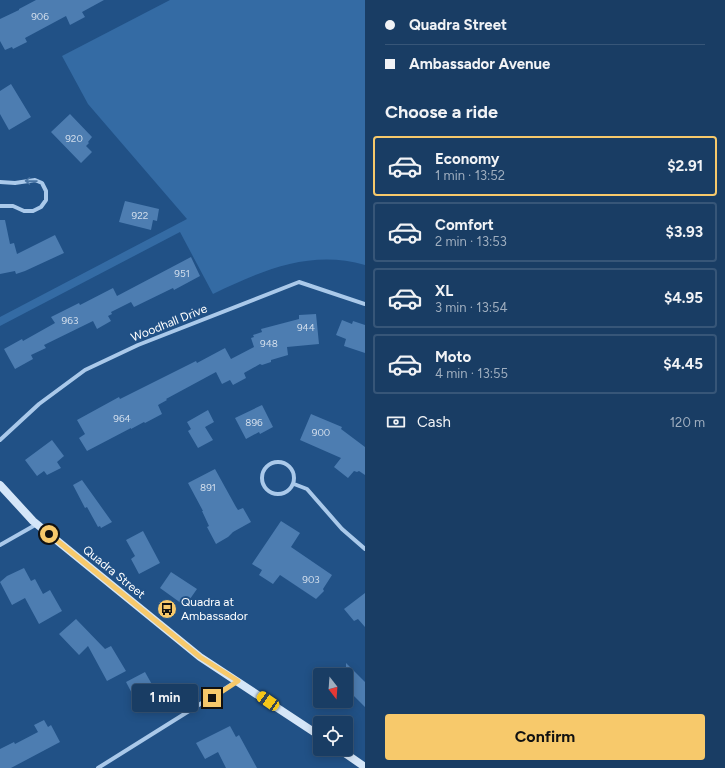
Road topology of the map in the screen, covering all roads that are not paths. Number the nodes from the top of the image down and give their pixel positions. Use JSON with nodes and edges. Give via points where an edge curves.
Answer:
{"nodes":[{"id":1,"x":0,"y":182,"type":"edge"},
{"id":2,"x":0,"y":206,"type":"edge"},
{"id":3,"x":365,"y":304,"type":"edge"},
{"id":4,"x":0,"y":440,"type":"edge"},
{"id":5,"x":294,"y":484,"type":"junction"},
{"id":6,"x":0,"y":485,"type":"edge"},
{"id":7,"x":38,"y":524,"type":"junction"},
{"id":8,"x":0,"y":545,"type":"edge"},
{"id":9,"x":365,"y":549,"type":"edge"},
{"id":10,"x":238,"y":681,"type":"junction"},
{"id":11,"x":313,"y":731,"type":"edge"},
{"id":12,"x":349,"y":756,"type":"edge"},
{"id":13,"x":365,"y":767,"type":"edge"},
{"id":14,"x":98,"y":768,"type":"edge"}],
"edges":[{"from":2,"to":1,"type":"street","one_way":true,"via":[[33,211],[41,207],[46,200],[46,191],[42,183],[35,180]]},
{"from":3,"to":4,"type":"street","name":"Woodhall Drive","via":[[300,282],[138,345],[85,370],[39,404]]},
{"from":5,"to":5,"type":"street","via":[[295,477],[289,465],[276,461],[264,468],[262,482],[270,492],[284,493]]},
{"from":5,"to":9,"type":"street","via":[[307,489],[342,529]]},
{"from":6,"to":7,"type":"main road","name":"Quadra Street"},
{"from":7,"to":8,"type":"street"},
{"from":7,"to":10,"type":"main road","name":"Quadra Street","via":[[200,657]]},
{"from":10,"to":11,"type":"main road","name":"Quadra Street"},
{"from":10,"to":14,"type":"street"},
{"from":12,"to":13,"type":"main road"}]}
